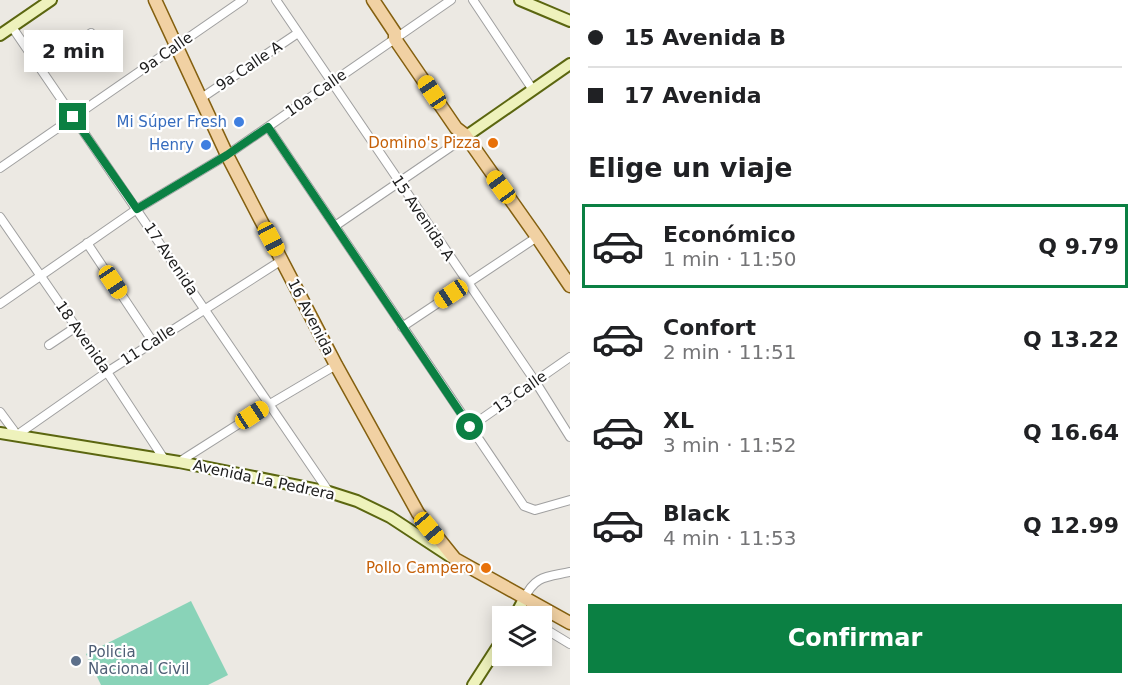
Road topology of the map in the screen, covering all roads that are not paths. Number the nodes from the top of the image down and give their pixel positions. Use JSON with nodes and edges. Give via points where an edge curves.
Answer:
{"nodes":[{"id":1,"x":51,"y":0,"type":"edge"},
{"id":2,"x":155,"y":0,"type":"edge"},
{"id":3,"x":243,"y":0,"type":"edge"},
{"id":4,"x":276,"y":0,"type":"edge"},
{"id":5,"x":374,"y":0,"type":"edge"},
{"id":6,"x":451,"y":0,"type":"edge"},
{"id":7,"x":473,"y":0,"type":"edge"},
{"id":8,"x":520,"y":0,"type":"edge"},
{"id":9,"x":570,"y":21,"type":"edge"},
{"id":10,"x":12,"y":27,"type":"junction"},
{"id":11,"x":91,"y":33,"type":"dead end"},
{"id":12,"x":298,"y":33,"type":"junction"},
{"id":13,"x":0,"y":35,"type":"edge"},
{"id":14,"x":397,"y":36,"type":"junction"},
{"id":15,"x":176,"y":45,"type":"junction"},
{"id":16,"x":570,"y":64,"type":"edge"},
{"id":17,"x":40,"y":68,"type":"junction"},
{"id":18,"x":332,"y":83,"type":"junction"},
{"id":19,"x":533,"y":90,"type":"junction"},
{"id":20,"x":200,"y":99,"type":"junction"},
{"id":21,"x":73,"y":117,"type":"junction"},
{"id":22,"x":268,"y":127,"type":"junction"},
{"id":23,"x":465,"y":136,"type":"junction"},
{"id":24,"x":227,"y":155,"type":"junction"},
{"id":25,"x":0,"y":168,"type":"edge"},
{"id":26,"x":399,"y":182,"type":"junction"},
{"id":27,"x":137,"y":209,"type":"junction"},
{"id":28,"x":0,"y":217,"type":"edge"},
{"id":29,"x":335,"y":226,"type":"junction"},
{"id":30,"x":537,"y":237,"type":"junction"},
{"id":31,"x":87,"y":243,"type":"junction"},
{"id":32,"x":282,"y":260,"type":"junction"},
{"id":33,"x":40,"y":275,"type":"junction"},
{"id":34,"x":467,"y":283,"type":"junction"},
{"id":35,"x":570,"y":286,"type":"edge"},
{"id":36,"x":0,"y":304,"type":"edge"},
{"id":37,"x":205,"y":308,"type":"junction"},
{"id":38,"x":76,"y":327,"type":"junction"},
{"id":39,"x":402,"y":327,"type":"junction"},
{"id":40,"x":153,"y":342,"type":"junction"},
{"id":41,"x":49,"y":345,"type":"dead end"},
{"id":42,"x":570,"y":357,"type":"edge"},
{"id":43,"x":336,"y":365,"type":"junction"},
{"id":44,"x":107,"y":372,"type":"junction"},
{"id":45,"x":535,"y":381,"type":"junction"},
{"id":46,"x":270,"y":404,"type":"junction"},
{"id":47,"x":0,"y":412,"type":"edge"},
{"id":48,"x":470,"y":427,"type":"junction"},
{"id":49,"x":0,"y":433,"type":"edge"},
{"id":50,"x":17,"y":435,"type":"junction"},
{"id":51,"x":570,"y":437,"type":"edge"},
{"id":52,"x":164,"y":459,"type":"junction"},
{"id":53,"x":179,"y":462,"type":"junction"},
{"id":54,"x":329,"y":492,"type":"junction"},
{"id":55,"x":570,"y":500,"type":"edge"},
{"id":56,"x":455,"y":559,"type":"junction"},
{"id":57,"x":570,"y":572,"type":"edge"},
{"id":58,"x":524,"y":599,"type":"junction"},
{"id":59,"x":522,"y":606,"type":"edge"},
{"id":60,"x":570,"y":623,"type":"edge"},
{"id":61,"x":552,"y":633,"type":"edge"},
{"id":62,"x":570,"y":644,"type":"edge"},
{"id":63,"x":492,"y":656,"type":"edge"},
{"id":64,"x":473,"y":685,"type":"edge"}],
"edges":[{"from":1,"to":10,"type":"street"},
{"from":2,"to":15,"type":"main road","name":"16 Avenida"},
{"from":3,"to":15,"type":"street","name":"9a Calle"},
{"from":4,"to":12,"type":"street","name":"15 Avenida A"},
{"from":5,"to":14,"type":"main road"},
{"from":6,"to":14,"type":"street","name":"10a Calle"},
{"from":7,"to":19,"type":"street"},
{"from":8,"to":9,"type":"street"},
{"from":10,"to":13,"type":"street"},
{"from":10,"to":17,"type":"street","name":"17 Avenida"},
{"from":11,"to":17,"type":"street"},
{"from":12,"to":18,"type":"street","name":"15 Avenida A"},
{"from":12,"to":20,"type":"street","name":"9a Calle A"},
{"from":14,"to":18,"type":"street","name":"10a Calle"},
{"from":14,"to":23,"type":"main road"},
{"from":15,"to":20,"type":"main road","name":"16 Avenida"},
{"from":15,"to":21,"type":"street","name":"9a Calle"},
{"from":16,"to":19,"type":"street"},
{"from":17,"to":21,"type":"street","name":"17 Avenida"},
{"from":18,"to":22,"type":"street","name":"10a Calle"},
{"from":18,"to":26,"type":"street","name":"15 Avenida A"},
{"from":19,"to":23,"type":"street"},
{"from":20,"to":24,"type":"main road","name":"16 Avenida"},
{"from":21,"to":25,"type":"street","name":"9a Calle"},
{"from":21,"to":27,"type":"street","name":"17 Avenida"},
{"from":22,"to":24,"type":"street","name":"10a Calle"},
{"from":22,"to":29,"type":"street"},
{"from":23,"to":26,"type":"street"},
{"from":23,"to":30,"type":"main road"},
{"from":24,"to":27,"type":"street","name":"10a Calle"},
{"from":24,"to":32,"type":"main road","name":"16 Avenida"},
{"from":26,"to":29,"type":"street"},
{"from":26,"to":34,"type":"street","name":"15 Avenida A"},
{"from":27,"to":31,"type":"street","name":"10a Calle"},
{"from":27,"to":37,"type":"street","name":"17 Avenida"},
{"from":28,"to":33,"type":"street","name":"18 Avenida"},
{"from":29,"to":39,"type":"street"},
{"from":30,"to":34,"type":"street"},
{"from":30,"to":35,"type":"main road"},
{"from":31,"to":33,"type":"street","name":"10a Calle"},
{"from":31,"to":40,"type":"street"},
{"from":32,"to":37,"type":"street","name":"11 Calle"},
{"from":32,"to":43,"type":"main road","name":"16 Avenida"},
{"from":33,"to":36,"type":"street","name":"10a Calle"},
{"from":33,"to":38,"type":"street","name":"18 Avenida"},
{"from":34,"to":39,"type":"street"},
{"from":34,"to":45,"type":"street","name":"15 Avenida A"},
{"from":37,"to":40,"type":"street","name":"11 Calle"},
{"from":37,"to":46,"type":"street","name":"17 Avenida"},
{"from":38,"to":41,"type":"street"},
{"from":38,"to":44,"type":"street","name":"18 Avenida"},
{"from":39,"to":48,"type":"street"},
{"from":40,"to":44,"type":"street","name":"11 Calle"},
{"from":42,"to":45,"type":"street","name":"13 Calle"},
{"from":43,"to":46,"type":"street"},
{"from":43,"to":56,"type":"main road","name":"16 Avenida","via":[[407,496]]},
{"from":44,"to":50,"type":"street","name":"11 Calle"},
{"from":44,"to":52,"type":"street","name":"18 Avenida"},
{"from":45,"to":48,"type":"street","name":"13 Calle"},
{"from":45,"to":51,"type":"street","name":"15 Avenida A"},
{"from":46,"to":53,"type":"street"},
{"from":46,"to":54,"type":"street","name":"17 Avenida"},
{"from":47,"to":50,"type":"street"},
{"from":48,"to":55,"type":"street","via":[[524,506],[535,510]]},
{"from":49,"to":50,"type":"street","name":"Avenida La Pedrera"},
{"from":50,"to":52,"type":"street","name":"Avenida La Pedrera"},
{"from":52,"to":53,"type":"street","name":"Avenida La Pedrera"},
{"from":53,"to":54,"type":"street","name":"Avenida La Pedrera"},
{"from":54,"to":56,"type":"street","name":"Avenida La Pedrera","via":[[390,517]]},
{"from":56,"to":58,"type":"main road","name":"Avenida La Pedrera"},
{"from":57,"to":58,"type":"street","via":[[537,579]]},
{"from":58,"to":59,"type":"street"},
{"from":58,"to":60,"type":"main road","name":"Avenida La Pedrera"},
{"from":61,"to":62,"type":"street"},
{"from":63,"to":64,"type":"street"}]}
